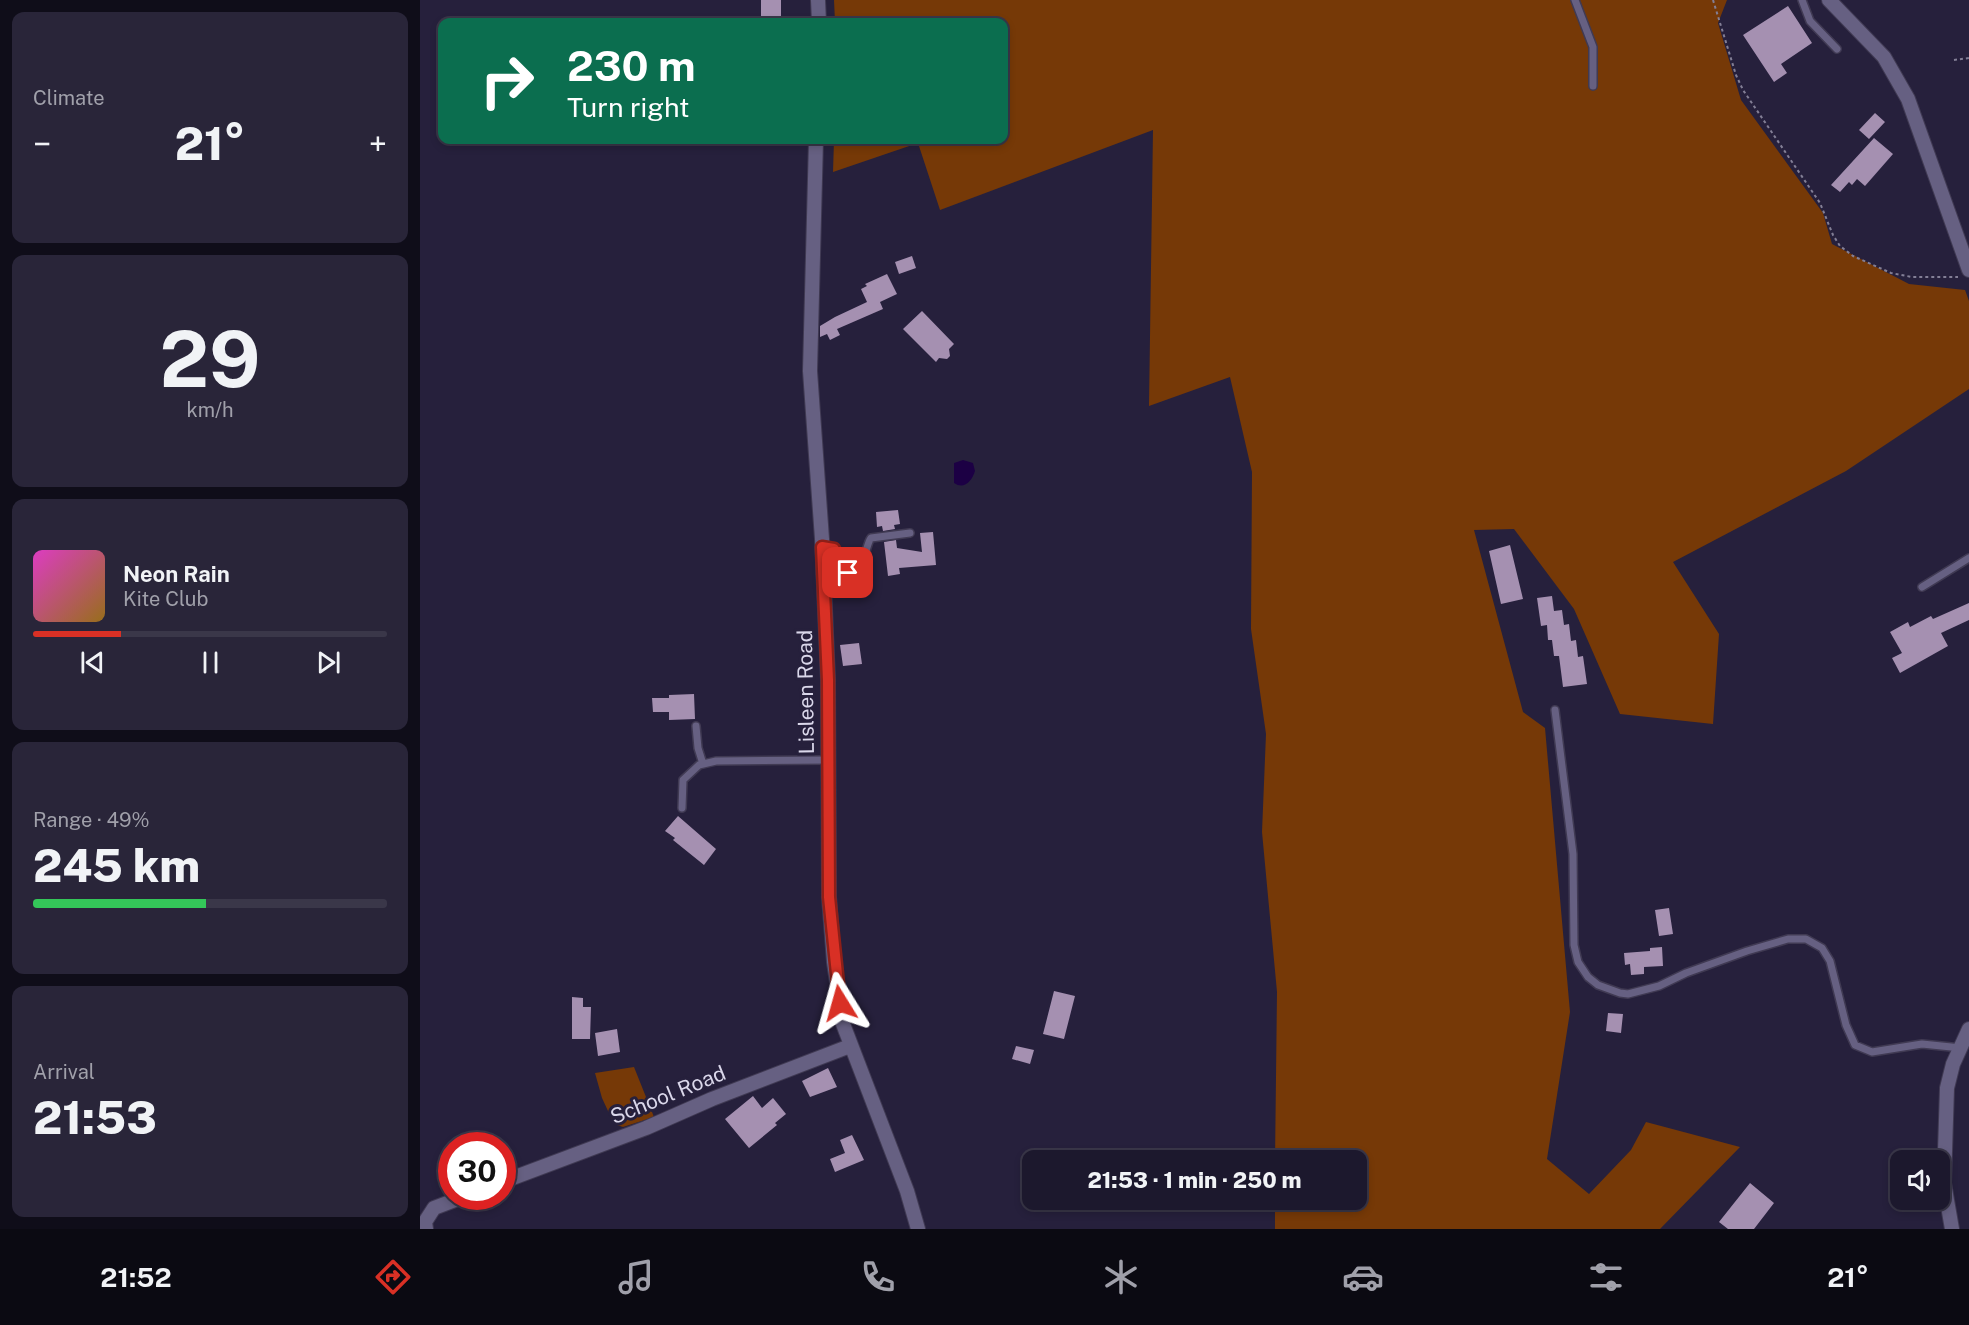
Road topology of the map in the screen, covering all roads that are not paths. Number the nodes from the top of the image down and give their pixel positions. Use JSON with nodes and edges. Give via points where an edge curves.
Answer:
{"nodes":[{"id":1,"x":818,"y":0,"type":"edge"},
{"id":2,"x":1575,"y":0,"type":"edge"},
{"id":3,"x":1802,"y":0,"type":"edge"},
{"id":4,"x":1829,"y":0,"type":"edge"},
{"id":5,"x":819,"y":18,"type":"edge"},
{"id":6,"x":1837,"y":49,"type":"dead end"},
{"id":7,"x":1593,"y":86,"type":"dead end"},
{"id":8,"x":816,"y":144,"type":"edge"},
{"id":9,"x":1966,"y":273,"type":"edge"},
{"id":10,"x":910,"y":533,"type":"dead end"},
{"id":11,"x":822,"y":547,"type":"junction"},
{"id":12,"x":1969,"y":558,"type":"edge"},
{"id":13,"x":1922,"y":587,"type":"dead end"},
{"id":14,"x":1555,"y":710,"type":"dead end"},
{"id":15,"x":696,"y":726,"type":"dead end"},
{"id":16,"x":829,"y":760,"type":"junction"},
{"id":17,"x":703,"y":764,"type":"junction"},
{"id":18,"x":682,"y":808,"type":"dead end"},
{"id":19,"x":1969,"y":1029,"type":"edge"},
{"id":20,"x":850,"y":1046,"type":"junction"},
{"id":21,"x":1961,"y":1048,"type":"junction"},
{"id":22,"x":516,"y":1177,"type":"edge"},
{"id":23,"x":438,"y":1206,"type":"edge"},
{"id":24,"x":426,"y":1229,"type":"edge"},
{"id":25,"x":918,"y":1229,"type":"edge"},
{"id":26,"x":1952,"y":1229,"type":"edge"}],
"edges":[{"from":1,"to":5,"type":"street"},
{"from":2,"to":7,"type":"lane","via":[[1593,47]]},
{"from":3,"to":6,"type":"lane","via":[[1810,21]]},
{"from":4,"to":9,"type":"street","via":[[1884,57],[1908,99]]},
{"from":8,"to":11,"type":"street","name":"Lisleen Road","via":[[810,371]]},
{"from":10,"to":11,"type":"lane","via":[[871,538],[861,571],[854,574],[843,569],[834,549]]},
{"from":11,"to":16,"type":"street","name":"Lisleen Road"},
{"from":12,"to":13,"type":"lane"},
{"from":14,"to":21,"type":"lane","via":[[1573,854],[1575,945],[1578,962],[1588,977],[1598,985],[1628,994],[1659,986],[1747,951],[1788,939],[1806,939],[1822,948],[1830,961],[1846,1025],[1856,1045],[1872,1052],[1922,1044]]},
{"from":15,"to":17,"type":"lane"},
{"from":16,"to":17,"type":"lane"},
{"from":16,"to":20,"type":"street","name":"Lisleen Road","via":[[829,897],[834,962]]},
{"from":17,"to":18,"type":"lane","via":[[683,780]]},
{"from":19,"to":21,"type":"street"},
{"from":20,"to":22,"type":"street","name":"School Road"},
{"from":20,"to":25,"type":"street","name":"Lisleen Road"},
{"from":21,"to":26,"type":"street","via":[[1947,1088],[1945,1116],[1944,1183]]},
{"from":23,"to":24,"type":"street","via":[[425,1222]]}]}
